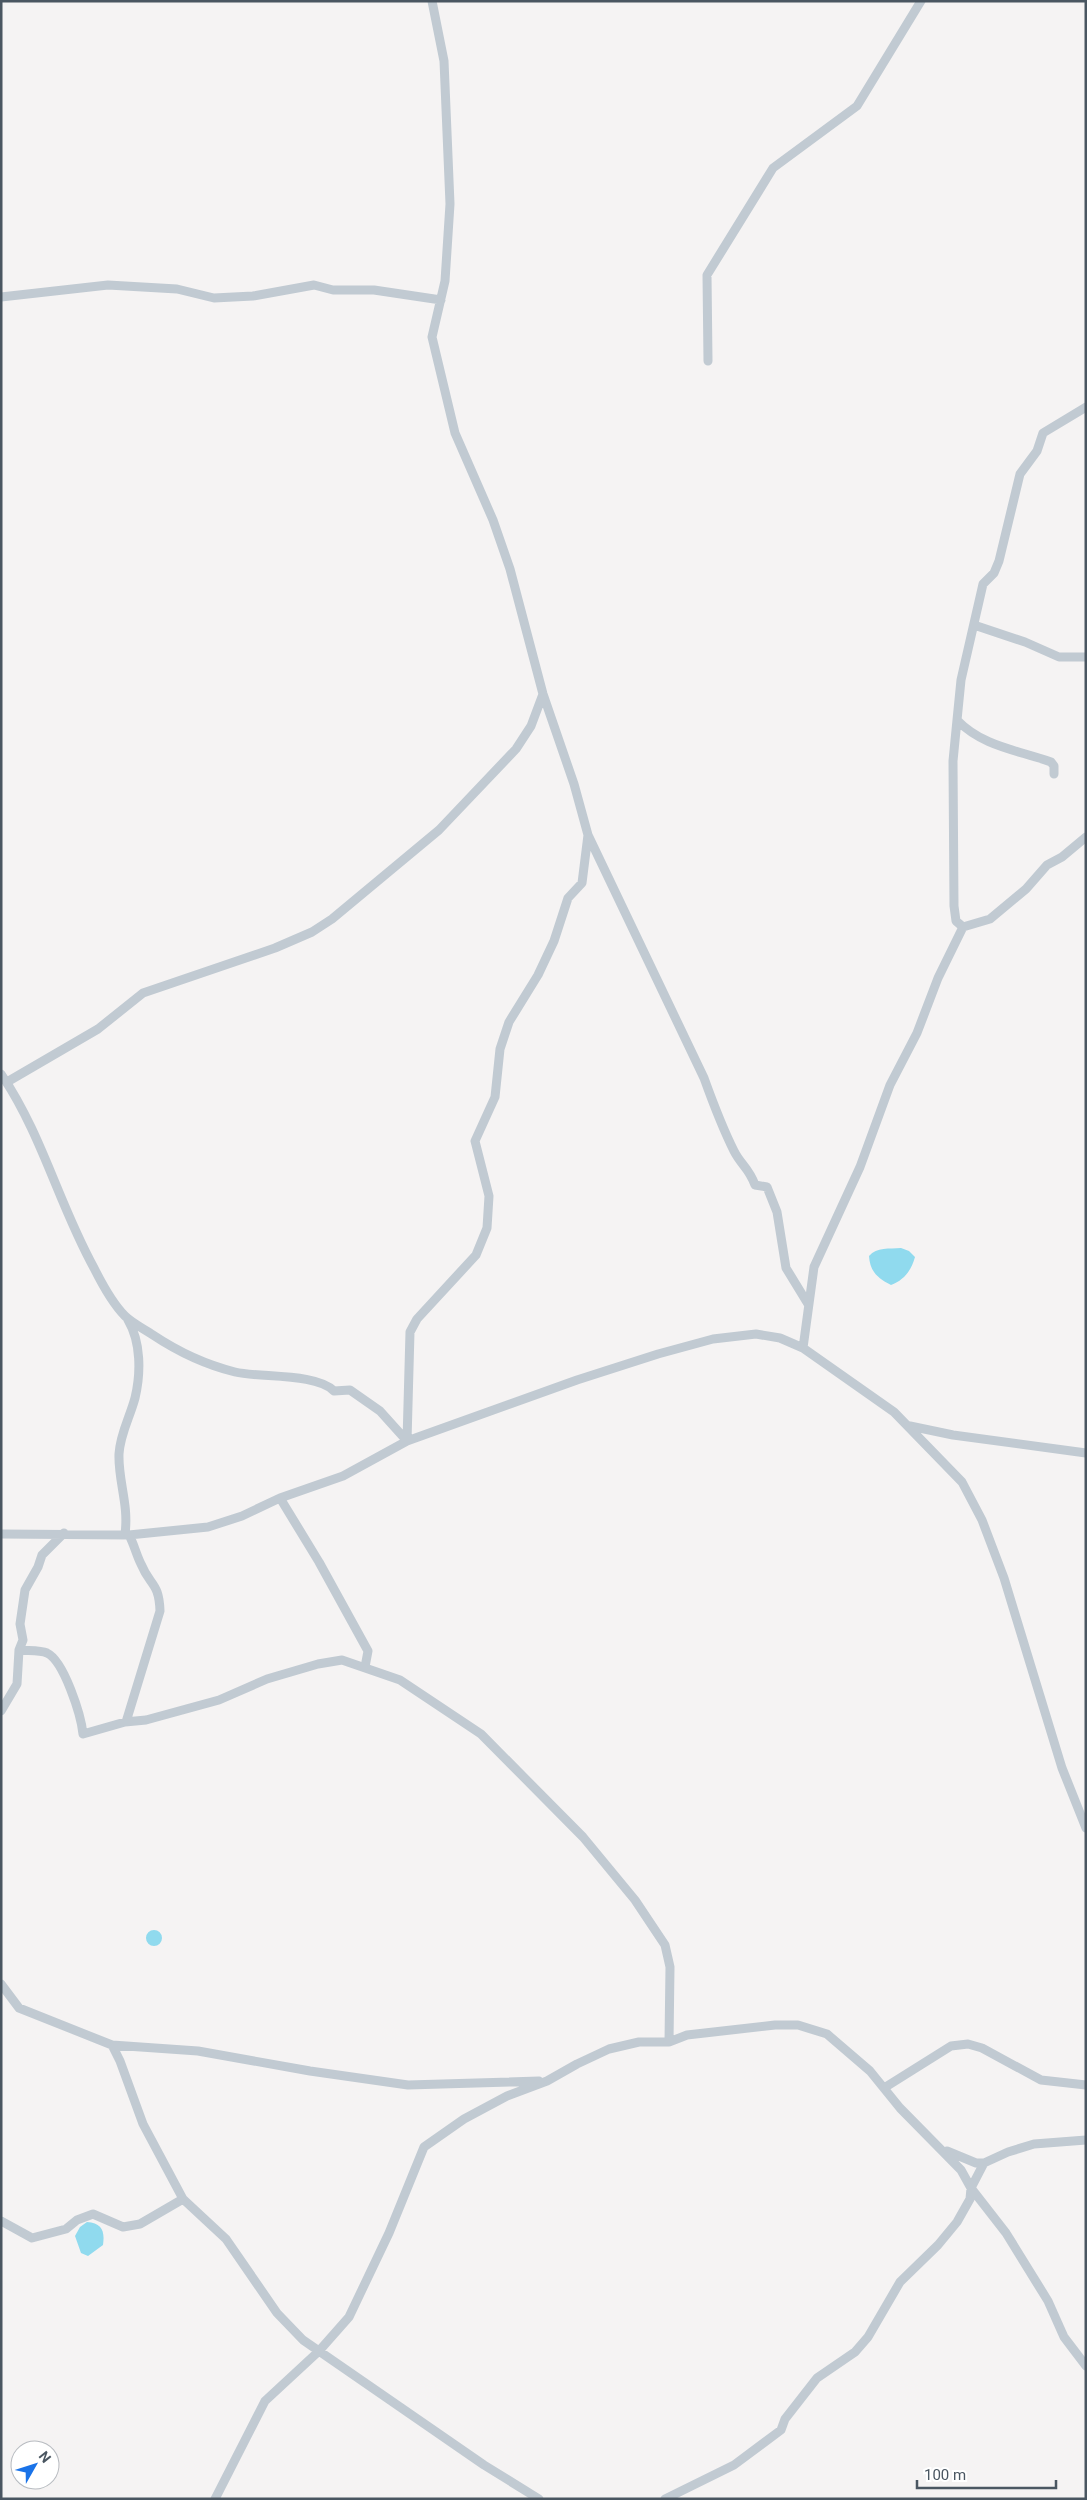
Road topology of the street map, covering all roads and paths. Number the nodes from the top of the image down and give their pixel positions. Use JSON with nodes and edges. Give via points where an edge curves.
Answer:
{"nodes":[{"id":1,"x":432,"y":1,"type":"edge"},
{"id":2,"x":921,"y":1,"type":"edge"},
{"id":3,"x":1,"y":297,"type":"edge"},
{"id":4,"x":441,"y":300,"type":"junction"},
{"id":5,"x":708,"y":362,"type":"dead end"},
{"id":6,"x":1086,"y":407,"type":"edge"},
{"id":7,"x":974,"y":625,"type":"junction"},
{"id":8,"x":1086,"y":657,"type":"edge"},
{"id":9,"x":544,"y":694,"type":"junction"},
{"id":10,"x":957,"y":720,"type":"junction"},
{"id":11,"x":1054,"y":774,"type":"dead end"},
{"id":12,"x":588,"y":835,"type":"junction"},
{"id":13,"x":1086,"y":838,"type":"edge"},
{"id":14,"x":963,"y":927,"type":"junction"},
{"id":15,"x":1,"y":1074,"type":"edge"},
{"id":16,"x":7,"y":1082,"type":"junction"},
{"id":17,"x":808,"y":1304,"type":"junction"},
{"id":18,"x":125,"y":1316,"type":"junction"},
{"id":19,"x":803,"y":1348,"type":"junction"},
{"id":20,"x":910,"y":1426,"type":"junction"},
{"id":21,"x":407,"y":1440,"type":"junction"},
{"id":22,"x":1086,"y":1452,"type":"edge"},
{"id":23,"x":280,"y":1498,"type":"junction"},
{"id":24,"x":64,"y":1533,"type":"junction"},
{"id":25,"x":1,"y":1534,"type":"edge"},
{"id":26,"x":127,"y":1534,"type":"junction"},
{"id":27,"x":20,"y":1650,"type":"junction"},
{"id":28,"x":365,"y":1667,"type":"junction"},
{"id":29,"x":1,"y":1711,"type":"edge"},
{"id":30,"x":126,"y":1722,"type":"junction"},
{"id":31,"x":1086,"y":1828,"type":"edge"},
{"id":32,"x":1,"y":1984,"type":"edge"},
{"id":33,"x":669,"y":2042,"type":"junction"},
{"id":34,"x":112,"y":2045,"type":"junction"},
{"id":35,"x":547,"y":2081,"type":"junction"},
{"id":36,"x":1086,"y":2085,"type":"edge"},
{"id":37,"x":884,"y":2088,"type":"junction"},
{"id":38,"x":1086,"y":2140,"type":"edge"},
{"id":39,"x":940,"y":2147,"type":"junction"},
{"id":40,"x":984,"y":2162,"type":"junction"},
{"id":41,"x":971,"y":2188,"type":"junction"},
{"id":42,"x":183,"y":2199,"type":"junction"},
{"id":43,"x":1,"y":2221,"type":"edge"},
{"id":44,"x":319,"y":2351,"type":"junction"},
{"id":45,"x":1086,"y":2366,"type":"edge"},
{"id":46,"x":215,"y":2499,"type":"edge"},
{"id":47,"x":539,"y":2499,"type":"edge"},
{"id":48,"x":665,"y":2499,"type":"edge"}],
"edges":[{"from":1,"to":4,"type":"street","via":[[444,61],[450,204]]},
{"from":2,"to":5,"type":"street","via":[[857,106],[773,168],[707,274]]},
{"from":3,"to":4,"type":"street","via":[[108,285],[177,289],[214,298],[253,296],[314,285],[333,290],[374,290]]},
{"from":4,"to":9,"type":"street","via":[[432,338],[455,433],[508,560]]},
{"from":6,"to":7,"type":"street","via":[[1043,433],[1037,451],[1020,474],[999,561],[994,573],[983,584]]},
{"from":7,"to":8,"type":"street","via":[[1059,656]]},
{"from":7,"to":10,"type":"street","via":[[961,680]]},
{"from":9,"to":12,"type":"street"},
{"from":9,"to":16,"type":"street","via":[[531,726],[516,749],[439,830],[332,919],[312,932],[275,948],[143,993],[98,1029]]},
{"from":10,"to":11,"type":"street","via":[[994,746],[1051,762]]},
{"from":10,"to":14,"type":"street","via":[[953,761],[954,906],[956,921]]},
{"from":12,"to":17,"type":"street","via":[[704,1078],[735,1154],[750,1171],[755,1184],[767,1187],[776,1212],[786,1268]]},
{"from":12,"to":21,"type":"street","via":[[582,883],[568,898],[546,958],[508,1022],[500,1049],[495,1097],[475,1141],[489,1196],[483,1242],[476,1255],[417,1319],[410,1332]]},
{"from":13,"to":14,"type":"street","via":[[1048,865],[1026,889],[990,919]]},
{"from":14,"to":17,"type":"street","via":[[890,1085],[860,1167],[814,1267]]},
{"from":15,"to":16,"type":"street"},
{"from":16,"to":18,"type":"street","via":[[27,1116],[83,1249],[105,1289]]},
{"from":17,"to":19,"type":"street"},
{"from":18,"to":21,"type":"street","via":[[154,1336],[219,1368],[295,1378],[328,1385],[334,1391],[350,1390],[380,1411]]},
{"from":18,"to":26,"type":"street","via":[[134,1330],[139,1368],[135,1398],[119,1454],[128,1515]]},
{"from":19,"to":20,"type":"street"},
{"from":19,"to":21,"type":"street","via":[[780,1338],[756,1334],[713,1339],[577,1380]]},
{"from":20,"to":22,"type":"street","via":[[953,1436]]},
{"from":20,"to":31,"type":"street","via":[[962,1482],[982,1520],[1004,1578],[1062,1768]]},
{"from":21,"to":23,"type":"street","via":[[343,1476]]},
{"from":23,"to":26,"type":"street","via":[[208,1528]]},
{"from":23,"to":28,"type":"street","via":[[320,1562],[368,1651]]},
{"from":24,"to":25,"type":"street"},
{"from":24,"to":26,"type":"street"},
{"from":24,"to":27,"type":"street","via":[[42,1555],[25,1590]]},
{"from":26,"to":30,"type":"street","via":[[136,1547],[141,1565],[160,1594],[160,1611]]},
{"from":27,"to":29,"type":"street","via":[[17,1684]]},
{"from":27,"to":30,"type":"street","via":[[46,1653],[58,1662],[70,1688],[83,1734]]},
{"from":28,"to":30,"type":"street","via":[[342,1660],[318,1664],[267,1679],[219,1700],[146,1720]]},
{"from":28,"to":33,"type":"street","via":[[400,1680],[481,1734],[583,1837],[636,1900],[665,1945],[670,1967]]},
{"from":32,"to":34,"type":"street","via":[[19,2008]]},
{"from":33,"to":35,"type":"street","via":[[639,2042],[609,2049]]},
{"from":33,"to":37,"type":"street","via":[[687,2035],[798,2025],[827,2034],[870,2071]]},
{"from":34,"to":35,"type":"street","via":[[198,2051],[408,2085]]},
{"from":34,"to":42,"type":"street","via":[[143,2124]]},
{"from":35,"to":44,"type":"street","via":[[507,2096],[424,2146],[389,2233],[349,2317]]},
{"from":36,"to":37,"type":"street","via":[[1041,2080],[982,2048],[968,2044],[951,2046]]},
{"from":37,"to":39,"type":"street","via":[[912,2122]]},
{"from":38,"to":40,"type":"street","via":[[1034,2144]]},
{"from":39,"to":40,"type":"street","via":[[963,2158]]},
{"from":39,"to":41,"type":"street","via":[[961,2170]]},
{"from":40,"to":41,"type":"street"},
{"from":41,"to":45,"type":"street","via":[[1006,2233],[1048,2300],[1064,2338]]},
{"from":41,"to":48,"type":"street","via":[[970,2199],[957,2222],[900,2282],[868,2337],[854,2352],[817,2378],[784,2419],[781,2430],[734,2465]]},
{"from":42,"to":43,"type":"street","via":[[140,2224],[123,2227],[93,2214],[77,2220],[66,2229],[32,2238]]},
{"from":42,"to":44,"type":"street","via":[[226,2239],[277,2313]]},
{"from":44,"to":46,"type":"street","via":[[265,2401]]},
{"from":44,"to":47,"type":"street"}]}
